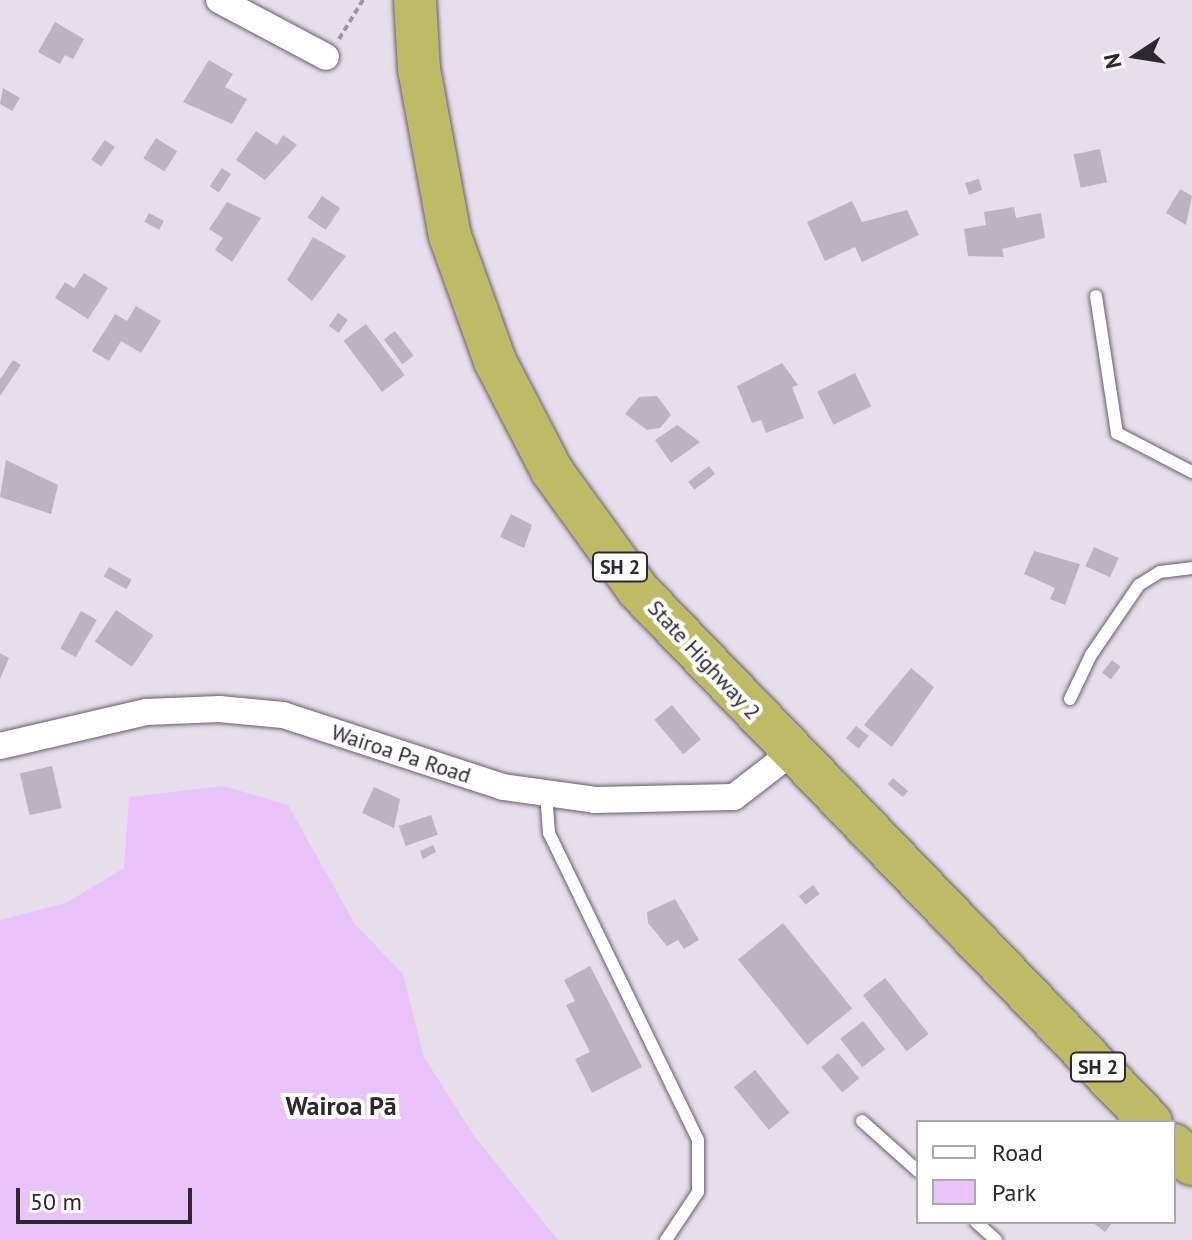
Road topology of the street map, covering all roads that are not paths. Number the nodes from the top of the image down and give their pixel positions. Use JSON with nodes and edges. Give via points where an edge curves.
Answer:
{"nodes":[{"id":1,"x":219,"y":0,"type":"edge"},
{"id":2,"x":415,"y":0,"type":"edge"},
{"id":3,"x":326,"y":57,"type":"road end"},
{"id":4,"x":1096,"y":296,"type":"dead end"},
{"id":5,"x":1192,"y":472,"type":"edge"},
{"id":6,"x":1192,"y":568,"type":"edge"},
{"id":7,"x":1070,"y":699,"type":"dead end"},
{"id":8,"x":0,"y":746,"type":"edge"},
{"id":9,"x":791,"y":753,"type":"junction"},
{"id":10,"x":546,"y":793,"type":"junction"},
{"id":11,"x":1149,"y":1120,"type":"edge"},
{"id":12,"x":862,"y":1121,"type":"dead end"},
{"id":13,"x":1176,"y":1147,"type":"edge"},
{"id":14,"x":1192,"y":1164,"type":"edge"},
{"id":15,"x":916,"y":1169,"type":"edge"},
{"id":16,"x":978,"y":1224,"type":"edge"},
{"id":17,"x":666,"y":1240,"type":"edge"},
{"id":18,"x":996,"y":1240,"type":"edge"}],
"edges":[{"from":1,"to":3,"type":"street"},
{"from":2,"to":9,"type":"highway","name":"State Highway 2","number":"SH 2","via":[[419,69],[450,236],[521,416],[638,590]]},
{"from":4,"to":5,"type":"lane","via":[[1117,433]]},
{"from":6,"to":7,"type":"lane","via":[[1160,572],[1139,585]]},
{"from":8,"to":10,"type":"street","name":"Wairoa Pa Road","via":[[146,712],[219,709],[283,715],[503,787]]},
{"from":9,"to":10,"type":"street","name":"Wairoa Pa Road","via":[[734,797],[595,800]]},
{"from":9,"to":11,"type":"highway","name":"State Highway 2","number":"SH 2"},
{"from":10,"to":17,"type":"lane","via":[[549,833],[698,1140],[698,1192]]},
{"from":12,"to":15,"type":"lane"},
{"from":13,"to":14,"type":"highway"},
{"from":16,"to":18,"type":"lane"}]}
